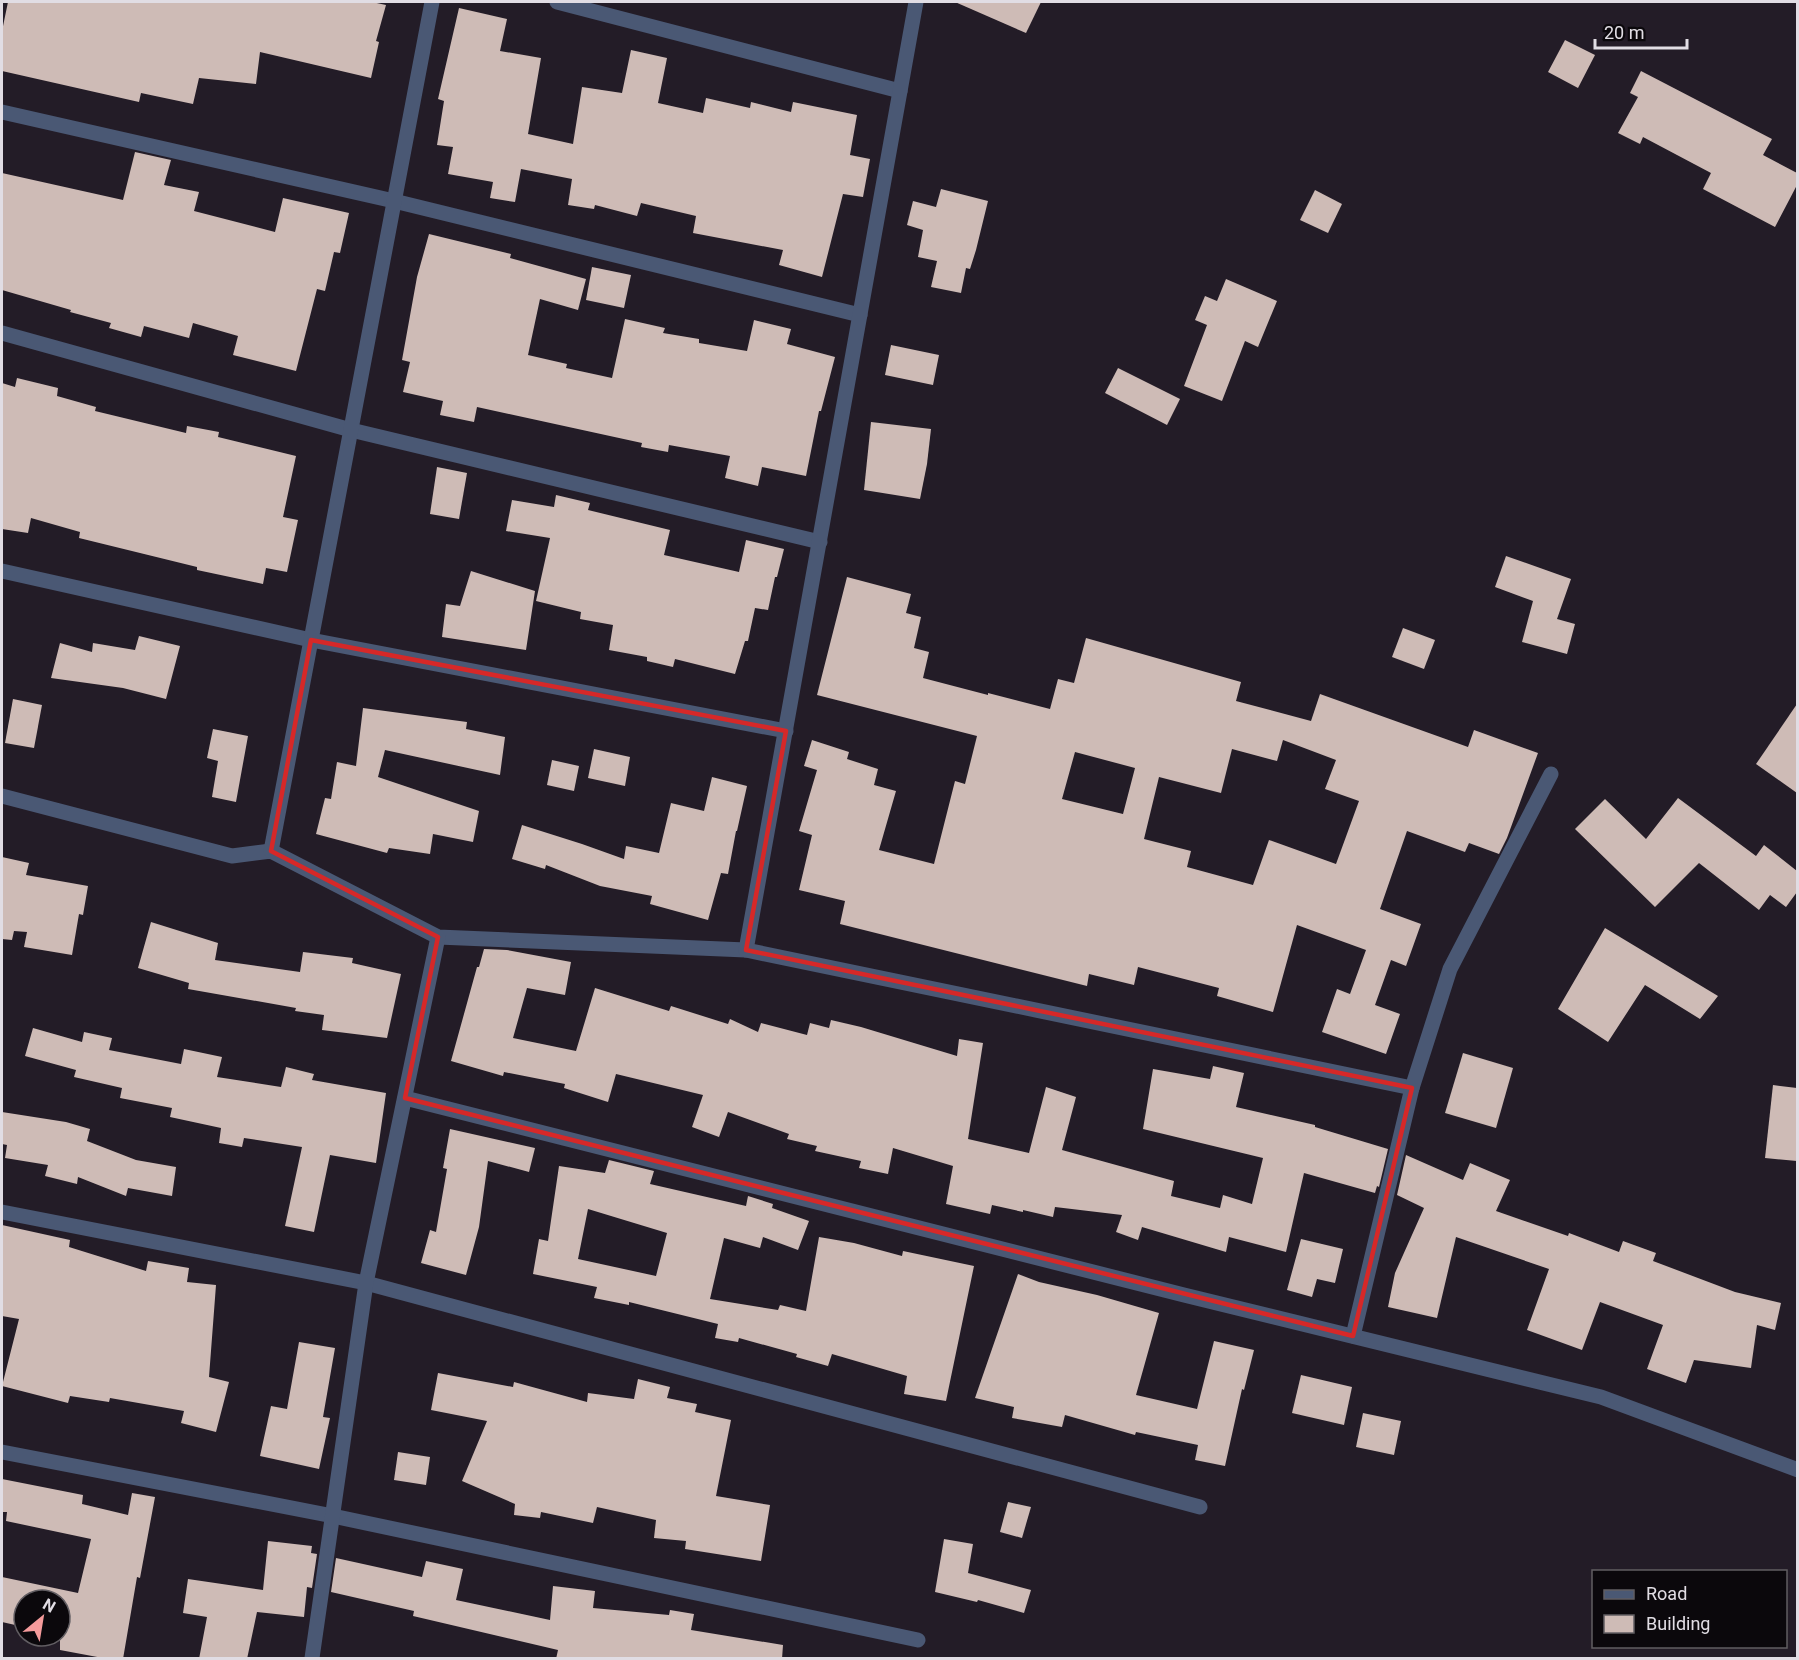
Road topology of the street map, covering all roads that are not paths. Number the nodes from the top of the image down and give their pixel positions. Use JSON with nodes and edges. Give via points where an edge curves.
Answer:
{"nodes":[{"id":1,"x":432,"y":2,"type":"edge"},
{"id":2,"x":557,"y":2,"type":"edge"},
{"id":3,"x":916,"y":2,"type":"edge"},
{"id":4,"x":900,"y":91,"type":"junction"},
{"id":5,"x":2,"y":112,"type":"edge"},
{"id":6,"x":394,"y":201,"type":"junction"},
{"id":7,"x":860,"y":315,"type":"junction"},
{"id":8,"x":2,"y":333,"type":"edge"},
{"id":9,"x":351,"y":430,"type":"junction"},
{"id":10,"x":820,"y":542,"type":"junction"},
{"id":11,"x":2,"y":571,"type":"edge"},
{"id":12,"x":311,"y":640,"type":"junction"},
{"id":13,"x":786,"y":731,"type":"junction"},
{"id":14,"x":1551,"y":774,"type":"dead end"},
{"id":15,"x":2,"y":796,"type":"edge"},
{"id":16,"x":271,"y":850,"type":"junction"},
{"id":17,"x":438,"y":937,"type":"junction"},
{"id":18,"x":746,"y":950,"type":"junction"},
{"id":19,"x":1412,"y":1088,"type":"junction"},
{"id":20,"x":405,"y":1098,"type":"junction"},
{"id":21,"x":2,"y":1212,"type":"edge"},
{"id":22,"x":366,"y":1283,"type":"junction"},
{"id":23,"x":1353,"y":1336,"type":"junction"},
{"id":24,"x":2,"y":1452,"type":"edge"},
{"id":25,"x":1797,"y":1470,"type":"edge"},
{"id":26,"x":1200,"y":1507,"type":"dead end"},
{"id":27,"x":333,"y":1516,"type":"junction"},
{"id":28,"x":918,"y":1640,"type":"dead end"},
{"id":29,"x":312,"y":1659,"type":"edge"}],
"edges":[{"from":1,"to":6,"type":"street"},
{"from":2,"to":4,"type":"street"},
{"from":3,"to":4,"type":"street"},
{"from":4,"to":7,"type":"street"},
{"from":5,"to":6,"type":"street"},
{"from":6,"to":7,"type":"street"},
{"from":6,"to":9,"type":"street"},
{"from":7,"to":10,"type":"street"},
{"from":8,"to":9,"type":"street"},
{"from":9,"to":10,"type":"street"},
{"from":9,"to":12,"type":"street"},
{"from":10,"to":13,"type":"street"},
{"from":11,"to":12,"type":"street"},
{"from":12,"to":13,"type":"street"},
{"from":12,"to":16,"type":"street"},
{"from":13,"to":18,"type":"street"},
{"from":14,"to":19,"type":"street","via":[[1450,969]]},
{"from":15,"to":16,"type":"street","via":[[232,856]]},
{"from":16,"to":17,"type":"street"},
{"from":17,"to":18,"type":"street"},
{"from":17,"to":20,"type":"street"},
{"from":18,"to":19,"type":"street"},
{"from":19,"to":23,"type":"street"},
{"from":20,"to":22,"type":"street"},
{"from":20,"to":23,"type":"street"},
{"from":21,"to":22,"type":"street"},
{"from":22,"to":26,"type":"street"},
{"from":22,"to":27,"type":"street"},
{"from":23,"to":25,"type":"street","via":[[1601,1397]]},
{"from":24,"to":27,"type":"street"},
{"from":27,"to":28,"type":"street"},
{"from":27,"to":29,"type":"street"}]}
